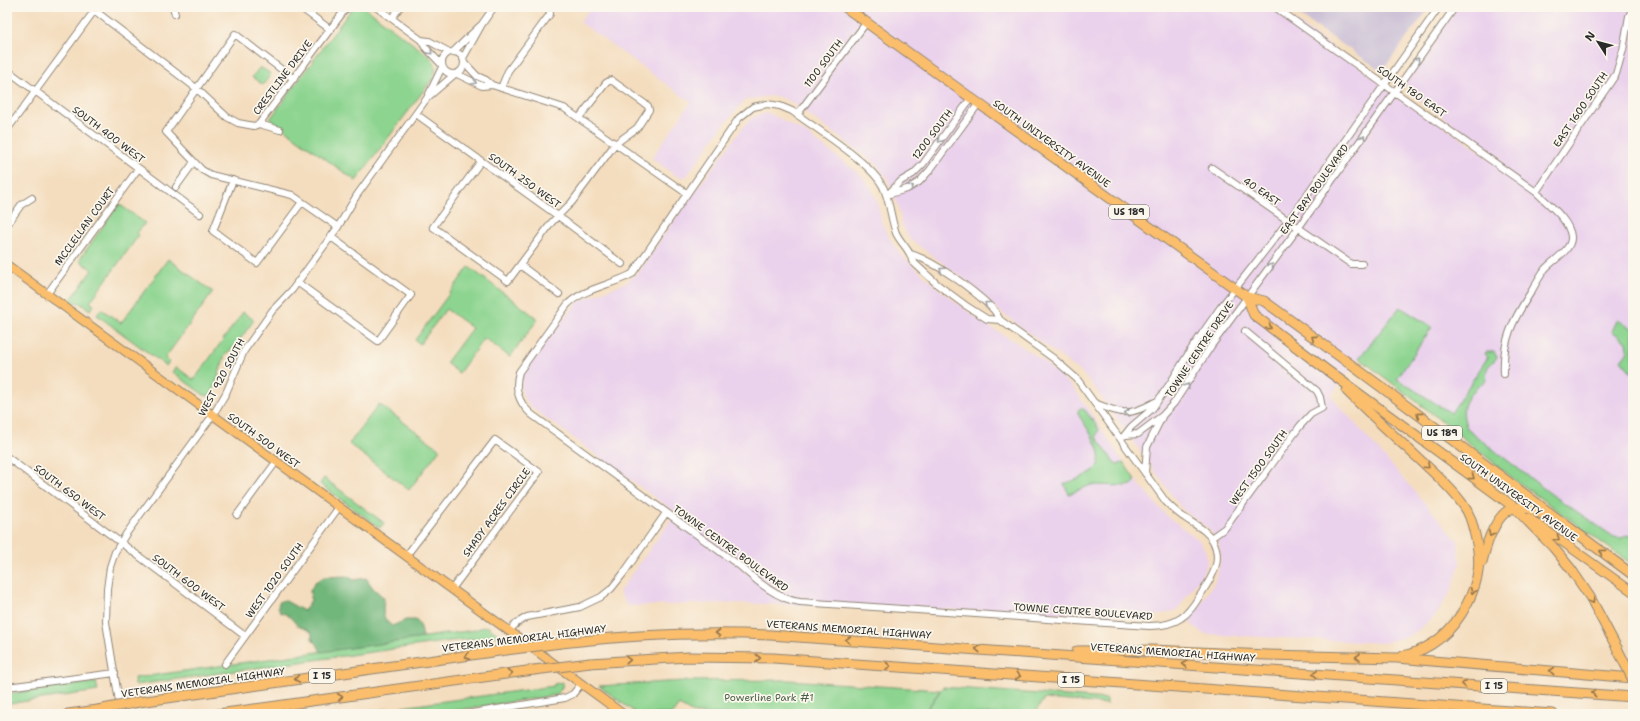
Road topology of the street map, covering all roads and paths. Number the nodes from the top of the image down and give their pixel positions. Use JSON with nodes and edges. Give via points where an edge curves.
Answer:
{"nodes":[{"id":1,"x":173,"y":7,"type":"edge"},
{"id":2,"x":300,"y":7,"type":"edge"},
{"id":3,"x":347,"y":7,"type":"edge"},
{"id":4,"x":376,"y":7,"type":"edge"},
{"id":5,"x":400,"y":7,"type":"edge"},
{"id":6,"x":494,"y":7,"type":"edge"},
{"id":7,"x":550,"y":7,"type":"edge"},
{"id":8,"x":845,"y":7,"type":"edge"},
{"id":9,"x":1275,"y":7,"type":"edge"},
{"id":10,"x":1439,"y":7,"type":"edge"},
{"id":11,"x":1455,"y":7,"type":"edge"},
{"id":12,"x":1633,"y":8,"type":"edge"},
{"id":13,"x":96,"y":9,"type":"edge"},
{"id":14,"x":175,"y":14,"type":"dead end"},
{"id":15,"x":392,"y":18,"type":"junction"},
{"id":16,"x":866,"y":23,"type":"junction"},
{"id":17,"x":482,"y":24,"type":"junction"},
{"id":18,"x":331,"y":30,"type":"junction"},
{"id":19,"x":421,"y":40,"type":"junction"},
{"id":20,"x":451,"y":52,"type":"junction"},
{"id":21,"x":463,"y":60,"type":"junction"},
{"id":22,"x":442,"y":65,"type":"junction"},
{"id":23,"x":7,"y":70,"type":"edge"},
{"id":24,"x":456,"y":74,"type":"junction"},
{"id":25,"x":294,"y":79,"type":"junction"},
{"id":26,"x":1385,"y":84,"type":"junction"},
{"id":27,"x":492,"y":85,"type":"junction"},
{"id":28,"x":196,"y":88,"type":"junction"},
{"id":29,"x":501,"y":88,"type":"junction"},
{"id":30,"x":36,"y":90,"type":"junction"},
{"id":31,"x":1395,"y":92,"type":"junction"},
{"id":32,"x":427,"y":98,"type":"junction"},
{"id":33,"x":971,"y":98,"type":"junction"},
{"id":34,"x":979,"y":103,"type":"junction"},
{"id":35,"x":416,"y":114,"type":"junction"},
{"id":36,"x":797,"y":115,"type":"junction"},
{"id":37,"x":579,"y":118,"type":"junction"},
{"id":38,"x":259,"y":124,"type":"junction"},
{"id":39,"x":7,"y":130,"type":"edge"},
{"id":40,"x":280,"y":130,"type":"dead end"},
{"id":41,"x":615,"y":144,"type":"junction"},
{"id":42,"x":481,"y":160,"type":"junction"},
{"id":43,"x":194,"y":162,"type":"junction"},
{"id":44,"x":1212,"y":168,"type":"dead end"},
{"id":45,"x":138,"y":169,"type":"junction"},
{"id":46,"x":233,"y":180,"type":"junction"},
{"id":47,"x":176,"y":187,"type":"dead end"},
{"id":48,"x":1536,"y":192,"type":"junction"},
{"id":49,"x":686,"y":193,"type":"junction"},
{"id":50,"x":886,"y":195,"type":"junction"},
{"id":51,"x":32,"y":198,"type":"dead end"},
{"id":52,"x":302,"y":202,"type":"junction"},
{"id":53,"x":200,"y":214,"type":"dead end"},
{"id":54,"x":558,"y":216,"type":"junction"},
{"id":55,"x":1289,"y":220,"type":"junction"},
{"id":56,"x":7,"y":225,"type":"edge"},
{"id":57,"x":338,"y":227,"type":"junction"},
{"id":58,"x":1299,"y":227,"type":"junction"},
{"id":59,"x":331,"y":237,"type":"junction"},
{"id":60,"x":911,"y":254,"type":"junction"},
{"id":61,"x":622,"y":264,"type":"dead end"},
{"id":62,"x":1362,"y":264,"type":"dead end"},
{"id":63,"x":7,"y":265,"type":"edge"},
{"id":64,"x":520,"y":265,"type":"junction"},
{"id":65,"x":297,"y":282,"type":"junction"},
{"id":66,"x":1236,"y":289,"type":"junction"},
{"id":67,"x":47,"y":294,"type":"junction"},
{"id":68,"x":559,"y":294,"type":"dead end"},
{"id":69,"x":1247,"y":297,"type":"junction"},
{"id":70,"x":1000,"y":320,"type":"junction"},
{"id":71,"x":1246,"y":331,"type":"dead end"},
{"id":72,"x":1328,"y":371,"type":"junction"},
{"id":73,"x":1504,"y":374,"type":"dead end"},
{"id":74,"x":1158,"y":401,"type":"junction"},
{"id":75,"x":1094,"y":403,"type":"junction"},
{"id":76,"x":213,"y":415,"type":"junction"},
{"id":77,"x":1162,"y":416,"type":"junction"},
{"id":78,"x":1126,"y":435,"type":"junction"},
{"id":79,"x":1120,"y":439,"type":"junction"},
{"id":80,"x":7,"y":457,"type":"edge"},
{"id":81,"x":276,"y":462,"type":"junction"},
{"id":82,"x":1145,"y":473,"type":"junction"},
{"id":83,"x":1514,"y":507,"type":"junction"},
{"id":84,"x":339,"y":508,"type":"junction"},
{"id":85,"x":666,"y":513,"type":"junction"},
{"id":86,"x":237,"y":515,"type":"dead end"},
{"id":87,"x":1572,"y":530,"type":"junction"},
{"id":88,"x":1211,"y":538,"type":"junction"},
{"id":89,"x":121,"y":543,"type":"junction"},
{"id":90,"x":406,"y":556,"type":"junction"},
{"id":91,"x":1480,"y":568,"type":"junction"},
{"id":92,"x":1633,"y":575,"type":"edge"},
{"id":93,"x":452,"y":589,"type":"junction"},
{"id":94,"x":1633,"y":592,"type":"edge"},
{"id":95,"x":509,"y":632,"type":"junction"},
{"id":96,"x":245,"y":636,"type":"junction"},
{"id":97,"x":1016,"y":652,"type":"junction"},
{"id":98,"x":1397,"y":658,"type":"junction"},
{"id":99,"x":225,"y":664,"type":"dead end"},
{"id":100,"x":116,"y":673,"type":"junction"},
{"id":101,"x":1633,"y":679,"type":"edge"},
{"id":102,"x":581,"y":684,"type":"junction"},
{"id":103,"x":7,"y":687,"type":"edge"},
{"id":104,"x":1633,"y":697,"type":"edge"},
{"id":105,"x":68,"y":714,"type":"edge"},
{"id":106,"x":121,"y":714,"type":"edge"},
{"id":107,"x":218,"y":714,"type":"edge"},
{"id":108,"x":466,"y":714,"type":"edge"},
{"id":109,"x":623,"y":714,"type":"edge"},
{"id":110,"x":1553,"y":714,"type":"edge"}],
"edges":[{"from":1,"to":14,"type":"street"},
{"from":2,"to":18,"type":"street"},
{"from":3,"to":18,"type":"street","name":"CRESTLINE DRIVE"},
{"from":4,"to":15,"type":"street"},
{"from":5,"to":15,"type":"street"},
{"from":6,"to":17,"type":"street"},
{"from":7,"to":29,"type":"street","via":[[550,14],[508,71]]},
{"from":8,"to":16,"type":"highway","name":"SOUTH UNIVERSITY AVENUE","number":"US 189"},
{"from":9,"to":26,"type":"street","name":"SOUTH 180 EAST"},
{"from":10,"to":26,"type":"street","name":"EAST BAY BOULEVARD"},
{"from":31,"to":11,"type":"street","name":"EAST BAY BOULEVARD","one_way":true},
{"from":12,"to":48,"type":"street","name":"EAST 1600 SOUTH","via":[[1616,74]]},
{"from":13,"to":28,"type":"street","name":"CRESTLINE DRIVE"},
{"from":13,"to":30,"type":"street"},
{"from":15,"to":19,"type":"street"},
{"from":16,"to":33,"type":"highway","name":"SOUTH UNIVERSITY AVENUE","number":"US 189"},
{"from":16,"to":36,"type":"street","name":"1100 SOUTH"},
{"from":17,"to":20,"type":"street"},
{"from":17,"to":21,"type":"street"},
{"from":18,"to":25,"type":"street","name":"CRESTLINE DRIVE"},
{"from":19,"to":20,"type":"street","via":[[429,41]]},
{"from":19,"to":22,"type":"street","one_way":true},
{"from":20,"to":21,"type":"street","via":[[460,54]]},
{"from":20,"to":22,"type":"street","via":[[443,57]]},
{"from":21,"to":24,"type":"street","via":[[461,71]]},
{"from":21,"to":27,"type":"street","via":[[477,76]]},
{"from":22,"to":24,"type":"street","via":[[446,72]]},
{"from":22,"to":32,"type":"street","name":"WEST 920 SOUTH"},
{"from":23,"to":30,"type":"street","name":"SOUTH 400 WEST"},
{"from":24,"to":27,"type":"street","one_way":true,"via":[[482,86]]},
{"from":24,"to":32,"type":"street","name":"WEST 920 SOUTH"},
{"from":25,"to":28,"type":"street","via":[[235,34]]},
{"from":25,"to":38,"type":"street","name":"CRESTLINE DRIVE"},
{"from":26,"to":31,"type":"street","name":"SOUTH 180 EAST"},
{"from":26,"to":55,"type":"street","name":"EAST BAY BOULEVARD"},
{"from":27,"to":29,"type":"street"},
{"from":28,"to":38,"type":"street","name":"CRESTLINE DRIVE","via":[[227,117],[238,123],[254,126]]},
{"from":28,"to":43,"type":"street","via":[[166,132]]},
{"from":29,"to":37,"type":"street","via":[[560,106]]},
{"from":30,"to":39,"type":"street"},
{"from":30,"to":45,"type":"street","name":"SOUTH 400 WEST"},
{"from":31,"to":48,"type":"street","name":"SOUTH 180 EAST"},
{"from":58,"to":31,"type":"street","name":"EAST BAY BOULEVARD","one_way":true},
{"from":32,"to":35,"type":"street","name":"WEST 920 SOUTH"},
{"from":33,"to":34,"type":"highway","name":"SOUTH UNIVERSITY AVENUE","number":"US 189"},
{"from":33,"to":50,"type":"street","name":"1200 SOUTH","one_way":true,"via":[[923,164]]},
{"from":50,"to":34,"type":"street","name":"1200 SOUTH","one_way":true,"via":[[907,189],[919,182]]},
{"from":34,"to":66,"type":"highway","name":"SOUTH UNIVERSITY AVENUE","number":"US 189"},
{"from":35,"to":42,"type":"street","name":"SOUTH 250 WEST"},
{"from":35,"to":57,"type":"street","name":"WEST 920 SOUTH","via":[[357,195]]},
{"from":36,"to":49,"type":"street","name":"TOWNE CENTRE BOULEVARD","via":[[774,104],[759,105],[747,110],[735,122]]},
{"from":36,"to":50,"type":"street","name":"TOWNE CENTRE BOULEVARD","via":[[868,168],[878,178]]},
{"from":37,"to":41,"type":"street"},
{"from":37,"to":41,"type":"street","via":[[609,80],[648,106],[648,112],[637,128]]},
{"from":38,"to":40,"type":"street"},
{"from":41,"to":49,"type":"street"},
{"from":41,"to":54,"type":"street","via":[[572,202]]},
{"from":42,"to":54,"type":"street","name":"SOUTH 250 WEST"},
{"from":42,"to":64,"type":"street","via":[[434,227],[508,281]]},
{"from":43,"to":46,"type":"street","via":[[212,175]]},
{"from":43,"to":47,"type":"street"},
{"from":44,"to":55,"type":"street","name":"40 EAST"},
{"from":45,"to":53,"type":"street","name":"SOUTH 400 WEST"},
{"from":45,"to":67,"type":"street","name":"MCCLELLAN COURT"},
{"from":46,"to":52,"type":"street","via":[[288,193]]},
{"from":46,"to":52,"type":"street","via":[[213,231],[257,263]]},
{"from":48,"to":73,"type":"street","name":"SOUTH 180 EAST","via":[[1563,219],[1570,230],[1571,242],[1544,270],[1516,315],[1508,332],[1503,358]]},
{"from":49,"to":85,"type":"street","name":"TOWNE CENTRE BOULEVARD","via":[[632,274],[577,296],[567,305],[524,363],[516,383],[520,400],[531,414]]},
{"from":50,"to":60,"type":"street","name":"TOWNE CENTRE BOULEVARD","via":[[896,232]]},
{"from":51,"to":56,"type":"street","via":[[21,205]]},
{"from":52,"to":57,"type":"street"},
{"from":54,"to":61,"type":"street","name":"SOUTH 250 WEST"},
{"from":54,"to":64,"type":"street"},
{"from":55,"to":58,"type":"street","name":"40 EAST"},
{"from":55,"to":66,"type":"street","name":"EAST BAY BOULEVARD"},
{"from":57,"to":59,"type":"street","name":"WEST 920 SOUTH"},
{"from":58,"to":62,"type":"street","name":"40 EAST","via":[[1351,264]]},
{"from":69,"to":58,"type":"street","name":"EAST BAY BOULEVARD","one_way":true},
{"from":59,"to":65,"type":"street","name":"WEST 920 SOUTH"},
{"from":59,"to":65,"type":"street","via":[[411,295],[378,341]]},
{"from":70,"to":60,"type":"street","one_way":true,"via":[[993,308],[971,291],[927,260]]},
{"from":60,"to":70,"type":"street","name":"TOWNE CENTRE BOULEVARD","via":[[912,261],[943,289],[987,319]]},
{"from":63,"to":67,"type":"main road","name":"SOUTH 500 WEST"},
{"from":64,"to":68,"type":"street"},
{"from":65,"to":76,"type":"street","name":"WEST 920 SOUTH","via":[[244,351],[226,393]]},
{"from":66,"to":69,"type":"highway","name":"SOUTH UNIVERSITY AVENUE","number":"US 189"},
{"from":66,"to":74,"type":"street","name":"TOWNE CENTRE DRIVE","via":[[1190,351]]},
{"from":67,"to":76,"type":"main road","name":"SOUTH 500 WEST"},
{"from":69,"to":72,"type":"highway","name":"SOUTH UNIVERSITY AVENUE","number":"US 189","one_way":true,"via":[[1254,315]]},
{"from":77,"to":69,"type":"street","name":"TOWNE CENTRE DRIVE","one_way":true,"via":[[1183,391],[1211,346]]},
{"from":87,"to":69,"type":"highway","name":"SOUTH UNIVERSITY AVENUE","number":"US 189","one_way":true,"via":[[1264,301]]},
{"from":70,"to":75,"type":"street","name":"TOWNE CENTRE BOULEVARD","via":[[1066,367],[1082,384]]},
{"from":71,"to":88,"type":"street","name":"WEST 1500 SOUTH","via":[[1317,391],[1322,408],[1311,414],[1300,426],[1225,528]]},
{"from":72,"to":83,"type":"highway","name":"SOUTH UNIVERSITY AVENUE","number":"US 189","one_way":true},
{"from":72,"to":91,"type":"highway","one_way":true,"via":[[1436,474],[1464,506],[1477,540]]},
{"from":74,"to":75,"type":"street","one_way":true,"via":[[1134,413],[1124,413]]},
{"from":74,"to":78,"type":"street","name":"TOWNE CENTRE DRIVE"},
{"from":75,"to":79,"type":"street","name":"TOWNE CENTRE BOULEVARD"},
{"from":76,"to":81,"type":"main road","name":"SOUTH 500 WEST"},
{"from":76,"to":89,"type":"street","name":"WEST 920 SOUTH"},
{"from":77,"to":78,"type":"street","name":"TOWNE CENTRE DRIVE","via":[[1138,434]]},
{"from":77,"to":82,"type":"street","via":[[1147,448]]},
{"from":78,"to":79,"type":"street","name":"TOWNE CENTRE DRIVE"},
{"from":79,"to":82,"type":"street","name":"TOWNE CENTRE BOULEVARD"},
{"from":80,"to":89,"type":"street","name":"SOUTH 650 WEST"},
{"from":81,"to":84,"type":"main road","name":"SOUTH 500 WEST"},
{"from":81,"to":86,"type":"street"},
{"from":82,"to":88,"type":"street","name":"TOWNE CENTRE BOULEVARD","via":[[1175,511]]},
{"from":83,"to":87,"type":"highway","via":[[1530,509]]},
{"from":83,"to":91,"type":"highway","one_way":true,"via":[[1504,514],[1493,528]]},
{"from":83,"to":94,"type":"main road","name":"SOUTH UNIVERSITY AVENUE","one_way":true},
{"from":83,"to":101,"type":"highway","number":"US 189","one_way":true,"bridge":true,"via":[[1571,569],[1590,597]]},
{"from":84,"to":90,"type":"main road","name":"SOUTH 500 WEST"},
{"from":84,"to":96,"type":"street","name":"WEST 1020 SOUTH"},
{"from":85,"to":88,"type":"street","name":"TOWNE CENTRE BOULEVARD","via":[[770,590],[790,600],[1149,626],[1170,624],[1180,619],[1193,606],[1216,570],[1217,556]]},
{"from":85,"to":95,"type":"street","via":[[623,574],[606,593],[588,605],[527,616],[517,622]]},
{"from":92,"to":87,"type":"highway","name":"SOUTH UNIVERSITY AVENUE","number":"US 189","one_way":true},
{"from":89,"to":96,"type":"street","name":"SOUTH 600 WEST"},
{"from":89,"to":100,"type":"street","name":"WEST 920 SOUTH","via":[[110,567],[106,589],[106,622]]},
{"from":90,"to":93,"type":"main road","name":"SOUTH 500 WEST"},
{"from":90,"to":93,"type":"street","name":"SHADY ACRES CIRCLE","via":[[494,440],[501,444],[539,472]]},
{"from":91,"to":98,"type":"highway","one_way":true,"via":[[1475,588],[1459,619],[1432,645]]},
{"from":93,"to":95,"type":"main road","name":"SOUTH 500 WEST"},
{"from":95,"to":102,"type":"main road","name":"SOUTH 500 WEST"},
{"from":96,"to":99,"type":"street","name":"WEST 1020 SOUTH"},
{"from":98,"to":97,"type":"highway","one_way":true,"via":[[1152,650]]},
{"from":104,"to":97,"type":"highway","name":"VETERANS MEMORIAL HIGHWAY","number":"I 15","one_way":true},
{"from":97,"to":105,"type":"highway","name":"VETERANS MEMORIAL HIGHWAY","number":"I 15","one_way":true,"bridge":true,"via":[[794,636],[731,633],[653,634],[506,650]]},
{"from":101,"to":98,"type":"highway","one_way":true},
{"from":100,"to":103,"type":"street"},
{"from":100,"to":106,"type":"street","name":"WEST 920 SOUTH"},
{"from":102,"to":108,"type":"street","via":[[573,694],[565,698]]},
{"from":102,"to":109,"type":"main road","name":"SOUTH 500 WEST"},
{"from":107,"to":110,"type":"highway","number":"I 15","one_way":true,"bridge":true,"via":[[590,663],[689,657],[772,658]]}]}
